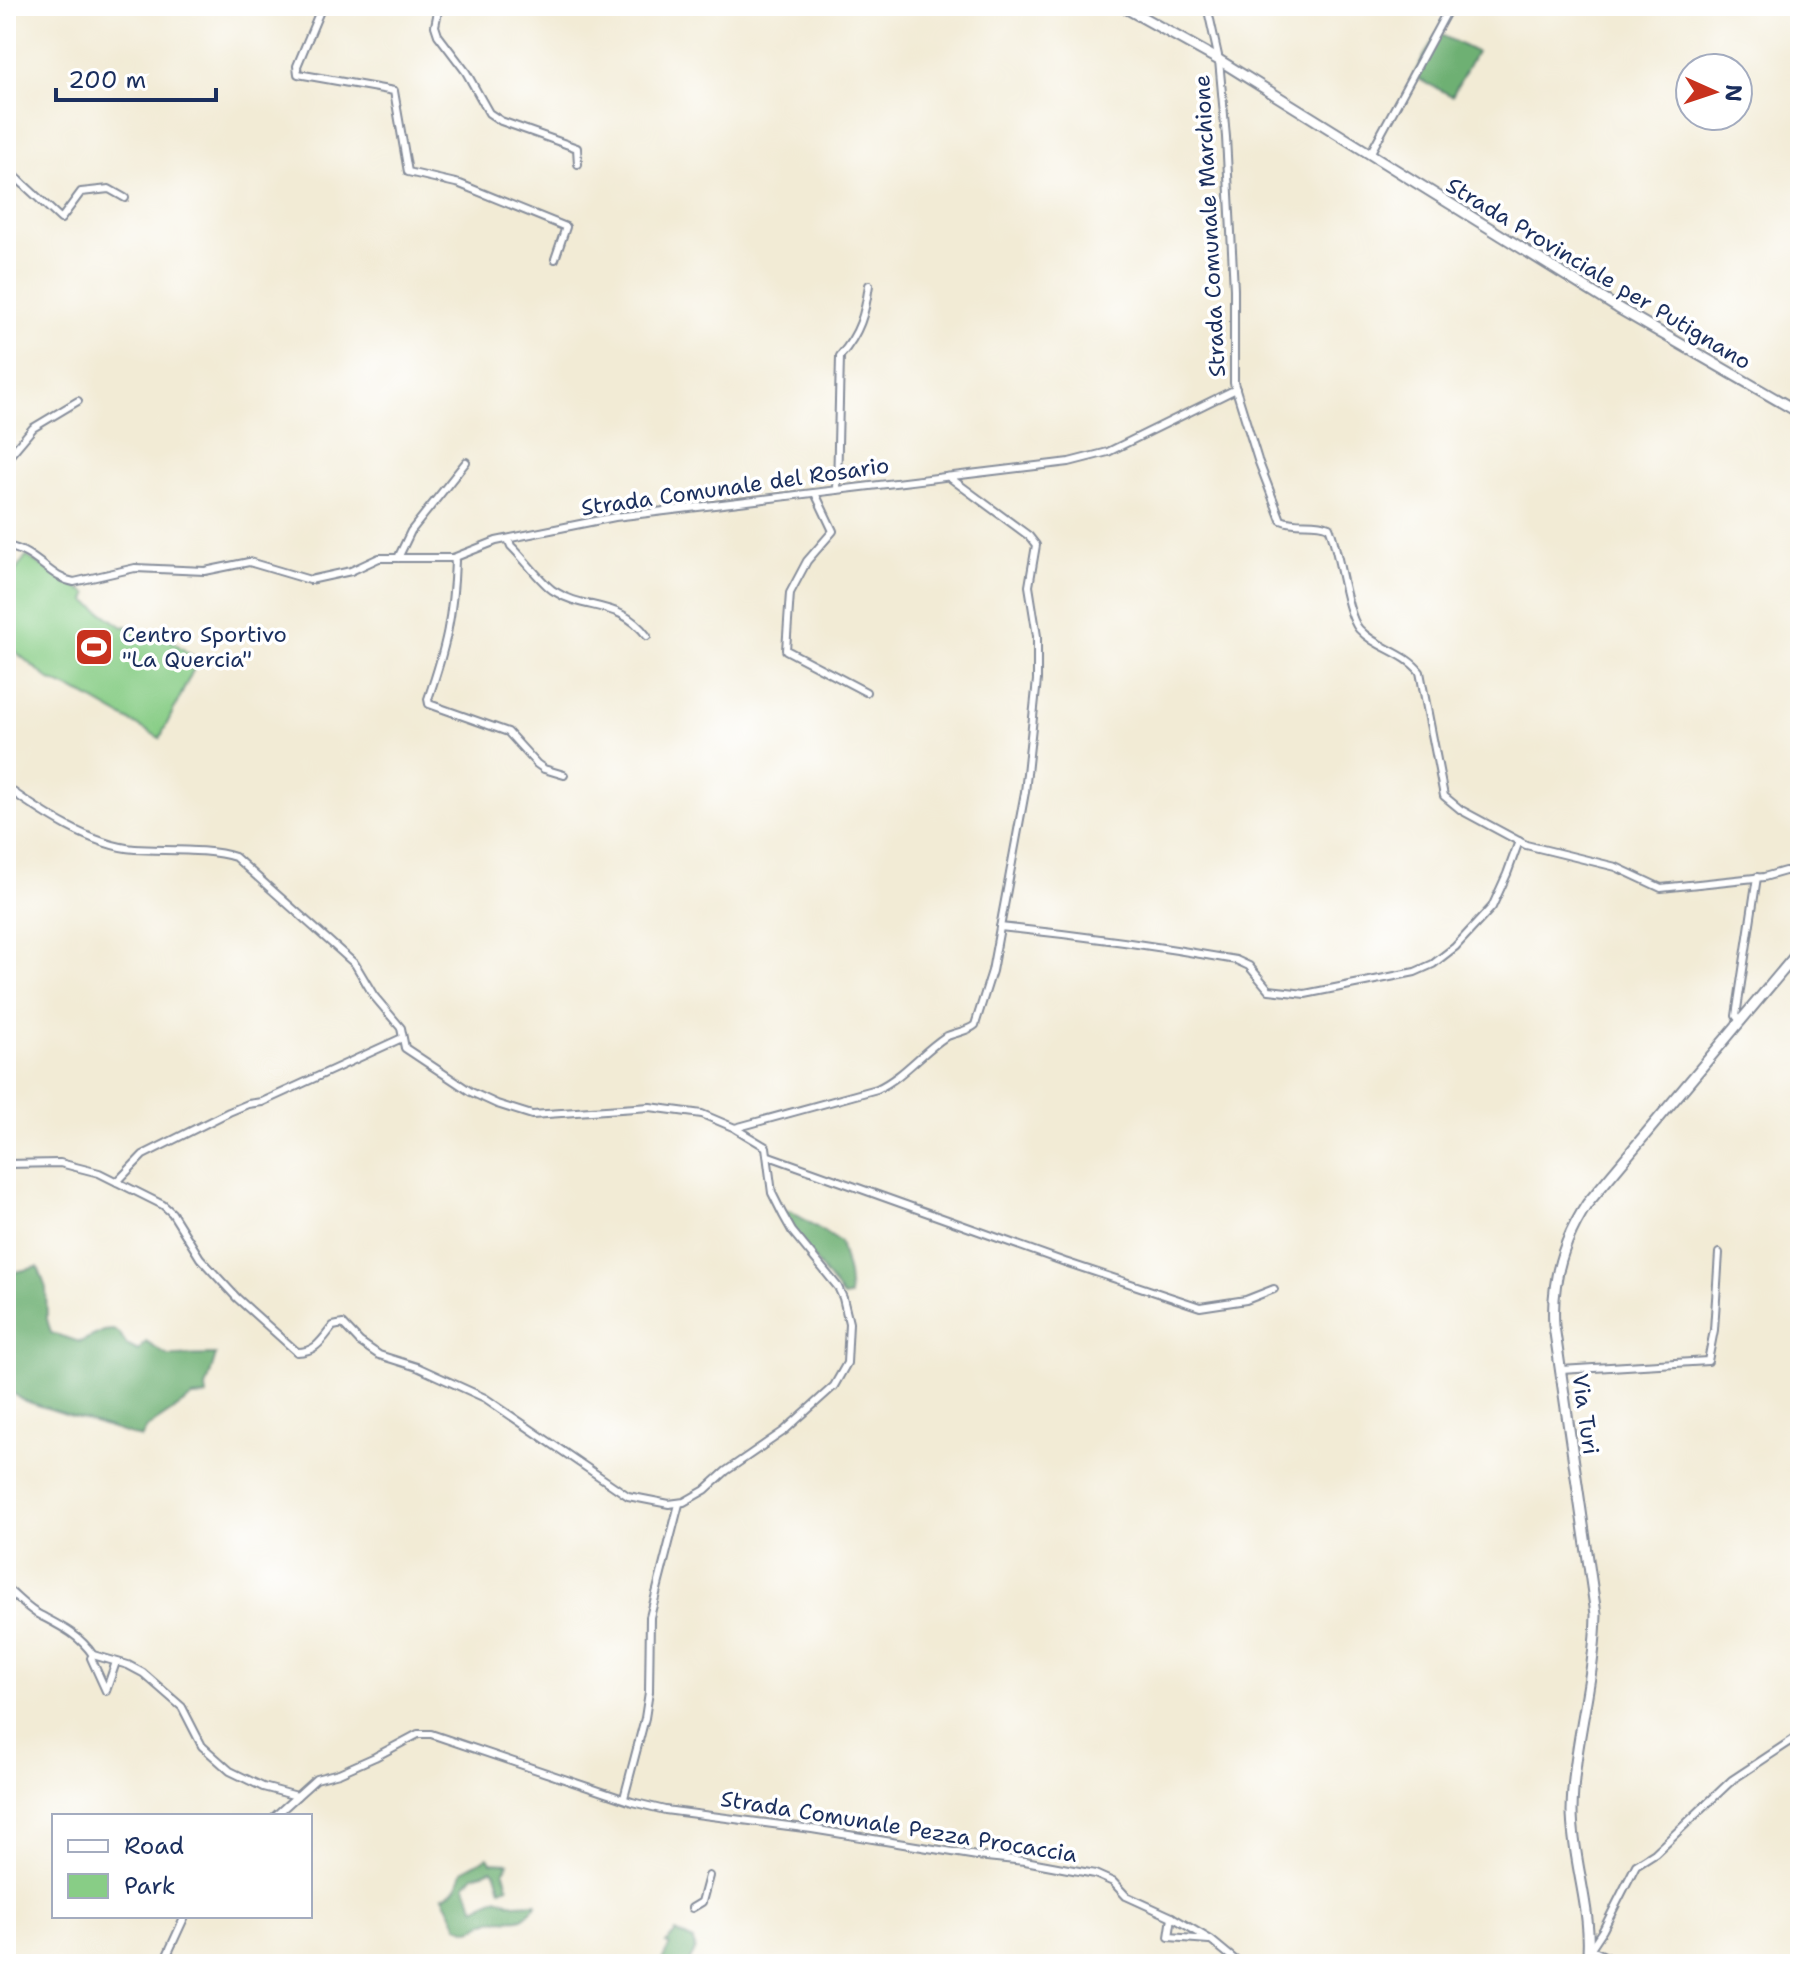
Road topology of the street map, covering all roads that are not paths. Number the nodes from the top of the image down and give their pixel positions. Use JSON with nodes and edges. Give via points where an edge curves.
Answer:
{"nodes":[{"id":1,"x":322,"y":6,"type":"edge"},
{"id":2,"x":439,"y":6,"type":"edge"},
{"id":3,"x":1122,"y":6,"type":"edge"},
{"id":4,"x":1207,"y":6,"type":"edge"},
{"id":5,"x":1450,"y":6,"type":"edge"},
{"id":6,"x":1219,"y":60,"type":"junction"},
{"id":7,"x":1370,"y":154,"type":"junction"},
{"id":8,"x":578,"y":164,"type":"dead end"},
{"id":9,"x":6,"y":168,"type":"edge"},
{"id":10,"x":125,"y":198,"type":"dead end"},
{"id":11,"x":555,"y":259,"type":"dead end"},
{"id":12,"x":869,"y":285,"type":"dead end"},
{"id":13,"x":1236,"y":389,"type":"junction"},
{"id":14,"x":78,"y":401,"type":"dead end"},
{"id":15,"x":1800,"y":413,"type":"edge"},
{"id":16,"x":6,"y":460,"type":"edge"},
{"id":17,"x":466,"y":462,"type":"dead end"},
{"id":18,"x":949,"y":477,"type":"junction"},
{"id":19,"x":837,"y":490,"type":"junction"},
{"id":20,"x":815,"y":493,"type":"junction"},
{"id":21,"x":508,"y":539,"type":"junction"},
{"id":22,"x":6,"y":546,"type":"edge"},
{"id":23,"x":398,"y":558,"type":"junction"},
{"id":24,"x":453,"y":558,"type":"junction"},
{"id":25,"x":647,"y":636,"type":"dead end"},
{"id":26,"x":866,"y":692,"type":"dead end"},
{"id":27,"x":564,"y":775,"type":"dead end"},
{"id":28,"x":6,"y":787,"type":"edge"},
{"id":29,"x":1519,"y":841,"type":"junction"},
{"id":30,"x":1800,"y":871,"type":"edge"},
{"id":31,"x":1757,"y":877,"type":"junction"},
{"id":32,"x":1000,"y":927,"type":"junction"},
{"id":33,"x":1800,"y":950,"type":"edge"},
{"id":34,"x":1740,"y":1021,"type":"junction"},
{"id":35,"x":402,"y":1038,"type":"junction"},
{"id":36,"x":735,"y":1128,"type":"junction"},
{"id":37,"x":769,"y":1156,"type":"junction"},
{"id":38,"x":6,"y":1164,"type":"edge"},
{"id":39,"x":117,"y":1182,"type":"junction"},
{"id":40,"x":1719,"y":1253,"type":"dead end"},
{"id":41,"x":1274,"y":1289,"type":"dead end"},
{"id":42,"x":1561,"y":1370,"type":"junction"},
{"id":43,"x":679,"y":1504,"type":"junction"},
{"id":44,"x":6,"y":1588,"type":"edge"},
{"id":45,"x":93,"y":1655,"type":"junction"},
{"id":46,"x":116,"y":1662,"type":"junction"},
{"id":47,"x":1800,"y":1735,"type":"edge"},
{"id":48,"x":297,"y":1796,"type":"junction"},
{"id":49,"x":624,"y":1798,"type":"junction"},
{"id":50,"x":277,"y":1814,"type":"edge"},
{"id":51,"x":709,"y":1876,"type":"dead end"},
{"id":52,"x":692,"y":1908,"type":"dead end"},
{"id":53,"x":1172,"y":1917,"type":"junction"},
{"id":54,"x":184,"y":1918,"type":"edge"},
{"id":55,"x":1211,"y":1940,"type":"junction"},
{"id":56,"x":1589,"y":1951,"type":"junction"},
{"id":57,"x":163,"y":1964,"type":"edge"},
{"id":58,"x":1240,"y":1964,"type":"edge"},
{"id":59,"x":1587,"y":1964,"type":"edge"},
{"id":60,"x":1622,"y":1964,"type":"edge"}],
"edges":[{"from":1,"to":11,"type":"street","via":[[298,74],[394,91],[408,172],[460,184],[566,227]]},
{"from":2,"to":8,"type":"street","via":[[438,35],[489,113],[577,148]]},
{"from":3,"to":6,"type":"main road","name":"Strada Provinciale per Putignano"},
{"from":4,"to":6,"type":"street","name":"Strada Comunale Marchione"},
{"from":5,"to":7,"type":"street"},
{"from":6,"to":7,"type":"main road","name":"Strada Provinciale per Putignano"},
{"from":6,"to":13,"type":"street","name":"Strada Comunale Marchione"},
{"from":7,"to":15,"type":"main road","name":"Strada Provinciale per Putignano"},
{"from":9,"to":10,"type":"street","via":[[61,219],[81,192],[109,189]]},
{"from":12,"to":19,"type":"street","via":[[865,316],[840,356]]},
{"from":13,"to":18,"type":"street","name":"Strada Comunale del Rosario","via":[[1108,452]]},
{"from":13,"to":29,"type":"street","name":"Strada Comunale Marchione","via":[[1281,520],[1329,527],[1357,626],[1420,672],[1444,796]]},
{"from":14,"to":16,"type":"street","via":[[33,428]]},
{"from":17,"to":23,"type":"street","via":[[411,531]]},
{"from":18,"to":19,"type":"street","name":"Strada Comunale del Rosario"},
{"from":18,"to":32,"type":"street","via":[[1036,545],[1029,586],[1037,680],[1020,824]]},
{"from":19,"to":20,"type":"street","name":"Strada Comunale del Rosario"},
{"from":20,"to":21,"type":"street","name":"Strada Comunale del Rosario","via":[[615,517]]},
{"from":20,"to":26,"type":"street","via":[[833,531],[807,561],[790,593],[786,650]]},
{"from":21,"to":24,"type":"street","name":"Strada Comunale del Rosario"},
{"from":21,"to":25,"type":"street","via":[[553,591],[627,616]]},
{"from":22,"to":23,"type":"street","name":"Strada Comunale del Rosario","via":[[28,552],[74,582],[135,568],[205,571],[249,562],[310,580],[379,558]]},
{"from":23,"to":24,"type":"street","name":"Strada Comunale del Rosario"},
{"from":24,"to":27,"type":"street","via":[[452,616],[429,704],[508,732],[537,764]]},
{"from":28,"to":35,"type":"street","via":[[60,822],[109,844],[235,857],[355,964],[401,1028]]},
{"from":29,"to":31,"type":"street","via":[[1616,867],[1661,888]]},
{"from":29,"to":32,"type":"street","via":[[1492,907],[1441,959],[1415,972],[1305,994],[1269,990],[1249,966],[1236,960]]},
{"from":30,"to":31,"type":"street"},
{"from":31,"to":34,"type":"street","via":[[1736,1016]]},
{"from":32,"to":36,"type":"street","via":[[971,1029],[948,1036],[877,1089]]},
{"from":33,"to":34,"type":"main road","name":"Via Turi"},
{"from":34,"to":42,"type":"main road","name":"Via Turi","via":[[1602,1184],[1572,1229],[1554,1290]]},
{"from":35,"to":36,"type":"street","via":[[413,1056],[471,1092],[532,1115],[650,1107],[695,1112]]},
{"from":35,"to":39,"type":"street","via":[[143,1155]]},
{"from":36,"to":37,"type":"street","via":[[766,1147]]},
{"from":37,"to":41,"type":"street","via":[[1200,1307],[1239,1302]]},
{"from":37,"to":43,"type":"street","via":[[772,1193],[783,1215],[843,1298],[849,1323],[847,1363],[834,1386],[784,1431]]},
{"from":38,"to":39,"type":"street","via":[[60,1163]]},
{"from":39,"to":43,"type":"street","via":[[172,1213],[200,1258],[297,1352],[315,1349],[333,1326],[343,1324],[379,1355],[485,1398],[628,1496]]},
{"from":40,"to":42,"type":"street","via":[[1708,1361]]},
{"from":42,"to":56,"type":"main road","name":"Via Turi","via":[[1596,1614],[1572,1809]]},
{"from":43,"to":49,"type":"street","via":[[650,1617],[649,1692]]},
{"from":44,"to":45,"type":"street","via":[[74,1633]]},
{"from":45,"to":46,"type":"street"},
{"from":45,"to":46,"type":"street","via":[[106,1691]]},
{"from":46,"to":48,"type":"street","via":[[143,1673],[182,1707],[202,1746],[230,1771]]},
{"from":47,"to":56,"type":"street","via":[[1732,1780],[1636,1865]]},
{"from":48,"to":49,"type":"street","name":"Strada Comunale Pezza Procaccia","via":[[316,1779],[418,1734],[431,1734]]},
{"from":48,"to":50,"type":"street","name":"Strada Comunale Pezza Procaccia"},
{"from":49,"to":53,"type":"street","name":"Strada Comunale Pezza Procaccia","via":[[665,1810],[1095,1874],[1126,1896]]},
{"from":51,"to":52,"type":"street","via":[[702,1902]]},
{"from":53,"to":55,"type":"street","name":"Strada Comunale Pezza Procaccia"},
{"from":53,"to":55,"type":"street","via":[[1169,1937]]},
{"from":54,"to":57,"type":"street"},
{"from":55,"to":58,"type":"street","name":"Strada Comunale Pezza Procaccia"},
{"from":56,"to":59,"type":"main road","name":"Via Turi"},
{"from":56,"to":60,"type":"street"}]}
